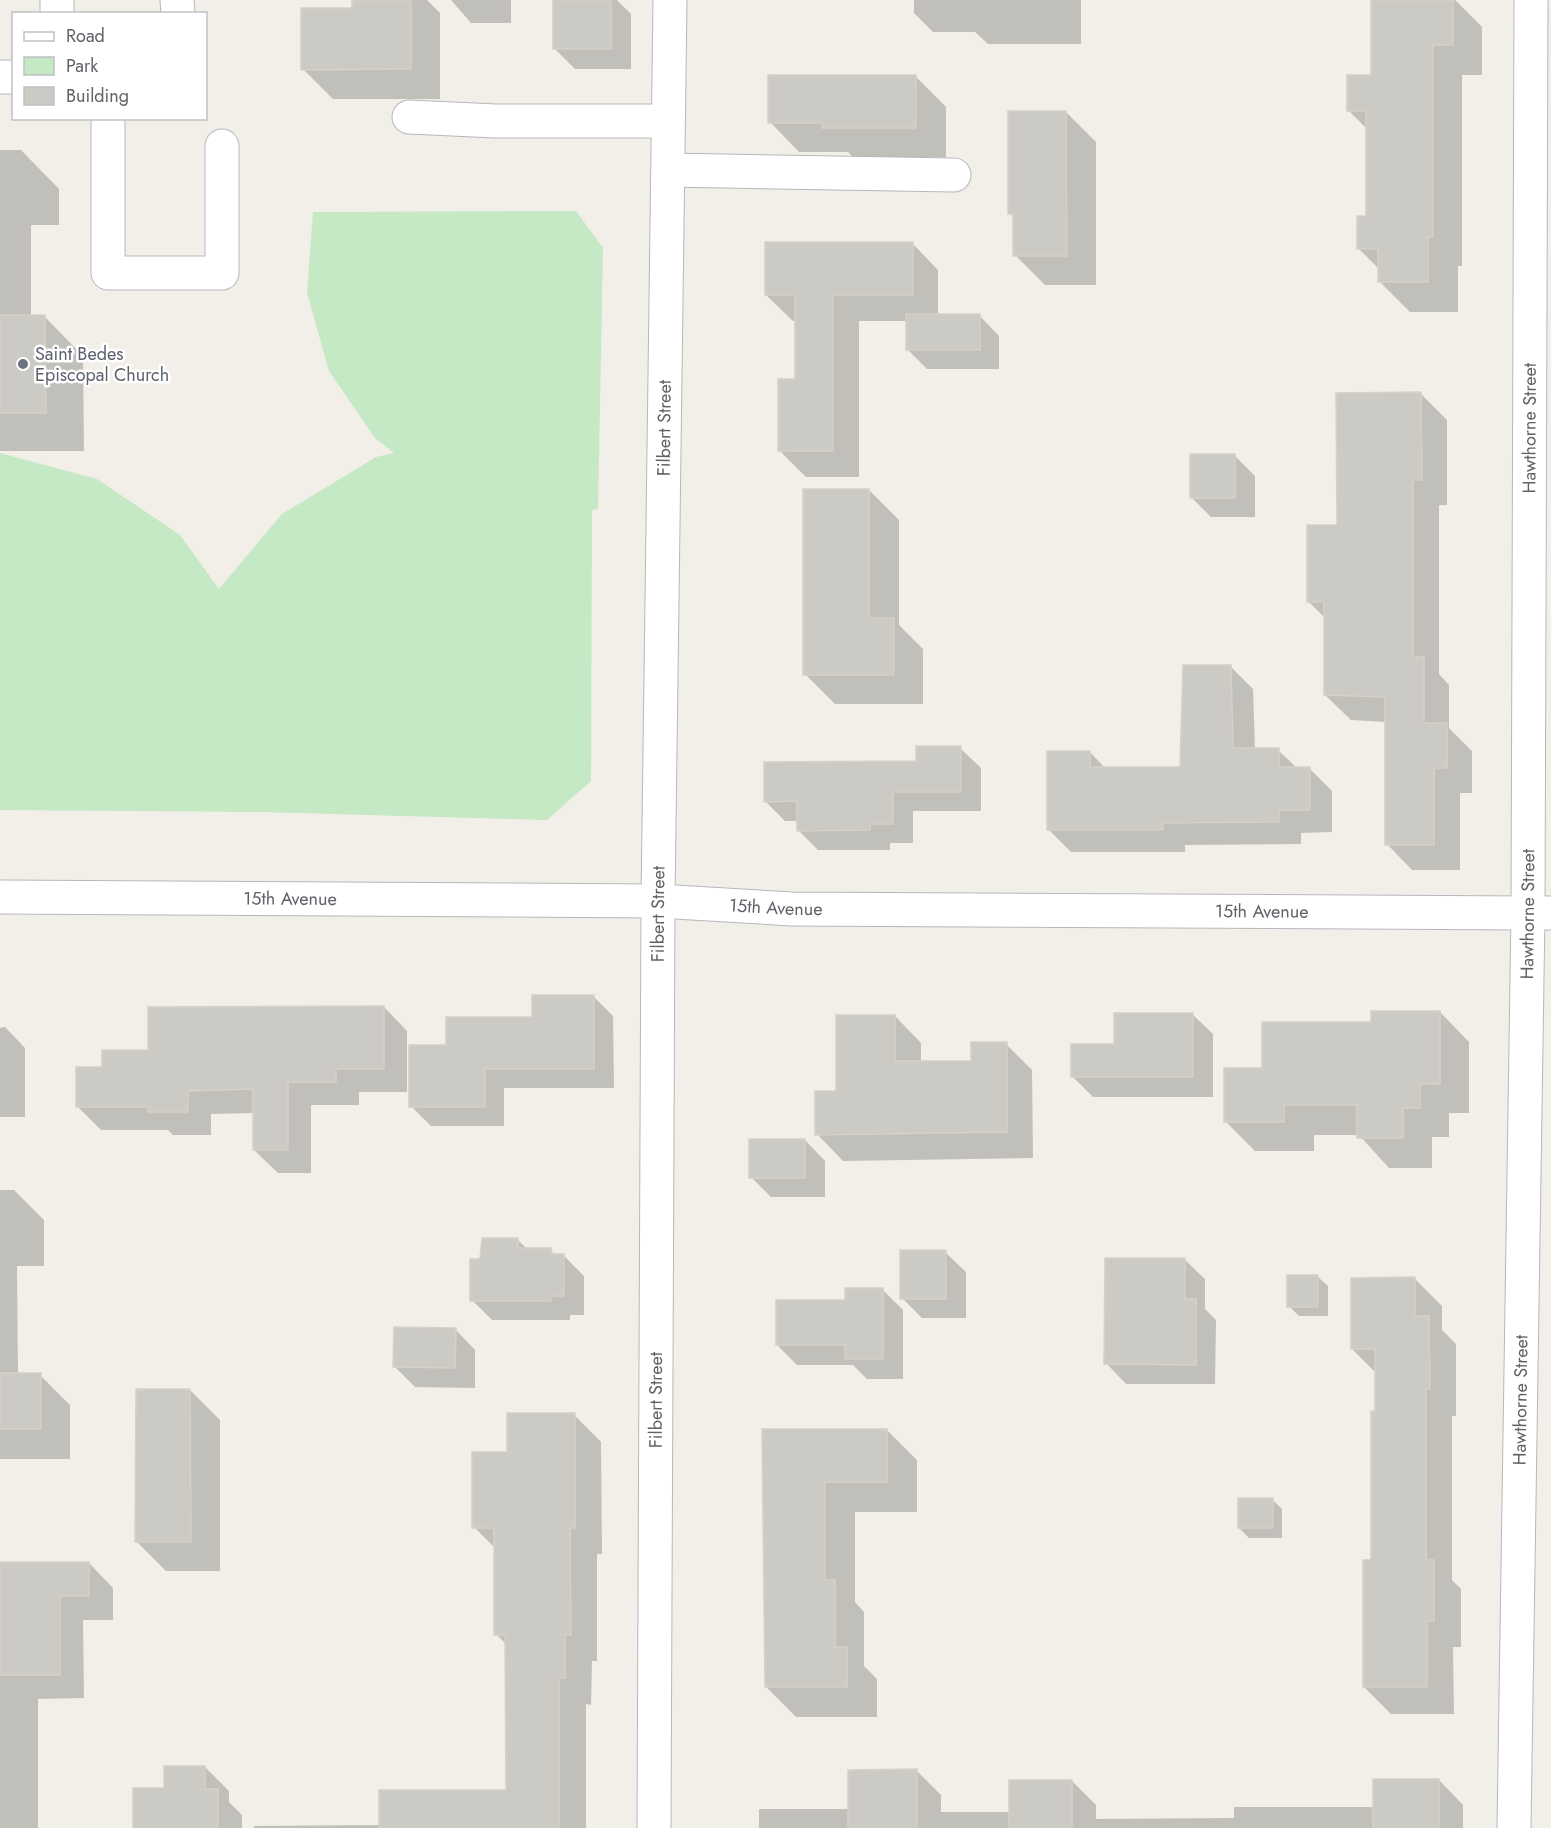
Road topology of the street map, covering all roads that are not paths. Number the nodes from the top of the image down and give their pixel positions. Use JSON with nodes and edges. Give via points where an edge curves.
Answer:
{"nodes":[{"id":1,"x":670,"y":0,"type":"edge"},
{"id":2,"x":1532,"y":0,"type":"edge"},
{"id":3,"x":409,"y":117,"type":"dead end"},
{"id":4,"x":108,"y":120,"type":"edge"},
{"id":5,"x":668,"y":122,"type":"junction"},
{"id":6,"x":222,"y":146,"type":"dead end"},
{"id":7,"x":668,"y":170,"type":"junction"},
{"id":8,"x":954,"y":175,"type":"dead end"},
{"id":9,"x":0,"y":897,"type":"edge"},
{"id":10,"x":658,"y":901,"type":"junction"},
{"id":11,"x":1539,"y":913,"type":"edge"},
{"id":12,"x":654,"y":1828,"type":"edge"},
{"id":13,"x":1514,"y":1828,"type":"edge"}],
"edges":[{"from":1,"to":5,"type":"street","name":"Filbert Street"},
{"from":2,"to":11,"type":"street","name":"Hawthorne Street"},
{"from":3,"to":5,"type":"street","via":[[496,122]]},
{"from":4,"to":6,"type":"street","via":[[108,273],[222,273]]},
{"from":5,"to":7,"type":"street","name":"Filbert Street"},
{"from":7,"to":8,"type":"street"},
{"from":7,"to":10,"type":"street","name":"Filbert Street"},
{"from":9,"to":10,"type":"street","name":"15th Avenue"},
{"from":10,"to":11,"type":"street","name":"15th Avenue","via":[[792,909]]},
{"from":10,"to":12,"type":"street","name":"Filbert Street"},
{"from":11,"to":13,"type":"street","name":"Hawthorne Street"}]}
